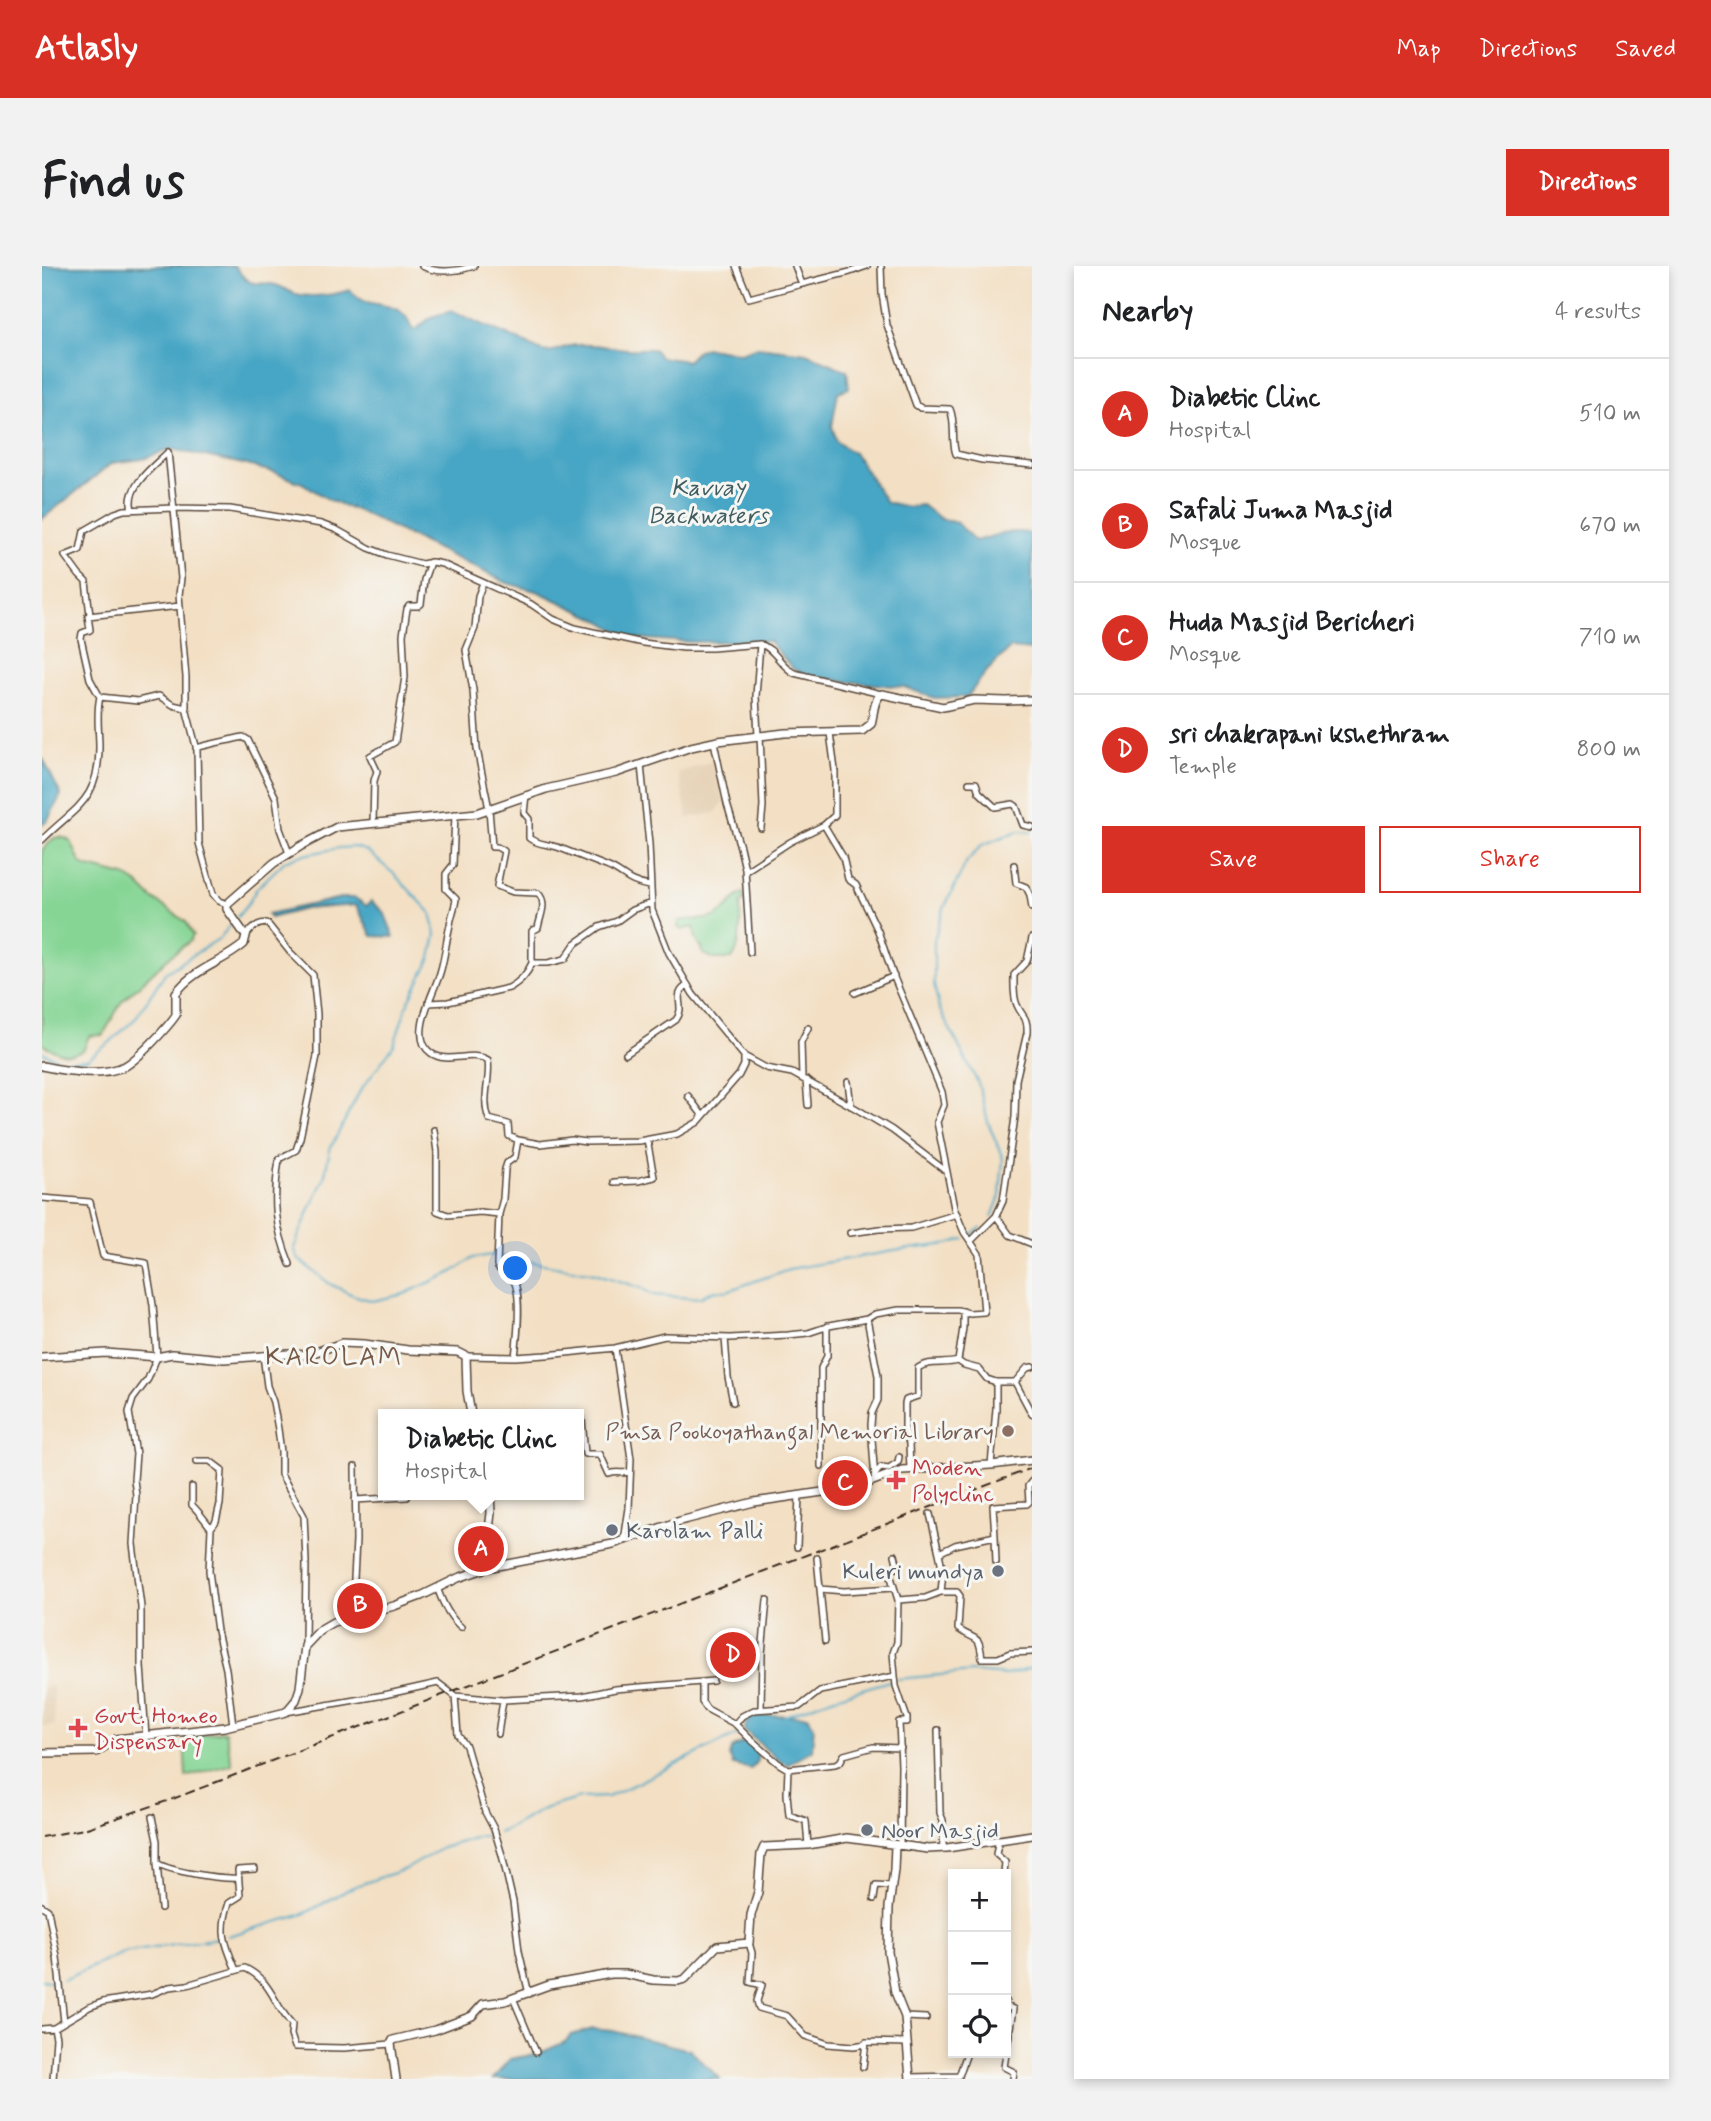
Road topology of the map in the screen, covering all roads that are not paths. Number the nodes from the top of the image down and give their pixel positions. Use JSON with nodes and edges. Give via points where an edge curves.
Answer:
{"nodes":[{"id":1,"x":422,"y":266,"type":"edge"},
{"id":2,"x":474,"y":266,"type":"edge"},
{"id":3,"x":736,"y":266,"type":"edge"},
{"id":4,"x":795,"y":266,"type":"edge"},
{"id":5,"x":867,"y":266,"type":"edge"},
{"id":6,"x":881,"y":266,"type":"edge"},
{"id":7,"x":802,"y":284,"type":"junction"},
{"id":8,"x":1032,"y":466,"type":"edge"},
{"id":9,"x":174,"y":508,"type":"junction"},
{"id":10,"x":132,"y":509,"type":"junction"},
{"id":11,"x":430,"y":562,"type":"junction"},
{"id":12,"x":483,"y":583,"type":"junction"},
{"id":13,"x":180,"y":606,"type":"junction"},
{"id":14,"x":90,"y":615,"type":"junction"},
{"id":15,"x":760,"y":645,"type":"junction"},
{"id":16,"x":881,"y":694,"type":"junction"},
{"id":17,"x":100,"y":697,"type":"junction"},
{"id":18,"x":1032,"y":700,"type":"edge"},
{"id":19,"x":186,"y":708,"type":"junction"},
{"id":20,"x":830,"y":733,"type":"junction"},
{"id":21,"x":759,"y":735,"type":"junction"},
{"id":22,"x":714,"y":742,"type":"junction"},
{"id":23,"x":196,"y":748,"type":"junction"},
{"id":24,"x":641,"y":765,"type":"junction"},
{"id":25,"x":969,"y":783,"type":"dead end"},
{"id":26,"x":526,"y":795,"type":"junction"},
{"id":27,"x":489,"y":809,"type":"junction"},
{"id":28,"x":455,"y":814,"type":"junction"},
{"id":29,"x":373,"y":823,"type":"junction"},
{"id":30,"x":824,"y":825,"type":"junction"},
{"id":31,"x":1032,"y":827,"type":"edge"},
{"id":32,"x":761,"y":828,"type":"dead end"},
{"id":33,"x":42,"y":840,"type":"edge"},
{"id":34,"x":289,"y":853,"type":"junction"},
{"id":35,"x":1014,"y":866,"type":"dead end"},
{"id":36,"x":745,"y":869,"type":"junction"},
{"id":37,"x":650,"y":886,"type":"junction"},
{"id":38,"x":651,"y":903,"type":"junction"},
{"id":39,"x":226,"y":904,"type":"junction"},
{"id":40,"x":1032,"y":908,"type":"edge"},
{"id":41,"x":246,"y":936,"type":"junction"},
{"id":42,"x":1032,"y":938,"type":"edge"},
{"id":43,"x":750,"y":952,"type":"dead end"},
{"id":44,"x":532,"y":962,"type":"junction"},
{"id":45,"x":894,"y":976,"type":"junction"},
{"id":46,"x":688,"y":985,"type":"junction"},
{"id":47,"x":855,"y":993,"type":"dead end"},
{"id":48,"x":428,"y":1003,"type":"junction"},
{"id":49,"x":807,"y":1028,"type":"dead end"},
{"id":50,"x":626,"y":1054,"type":"dead end"},
{"id":51,"x":744,"y":1056,"type":"junction"},
{"id":52,"x":42,"y":1066,"type":"edge"},
{"id":53,"x":804,"y":1079,"type":"junction"},
{"id":54,"x":848,"y":1082,"type":"dead end"},
{"id":55,"x":688,"y":1096,"type":"dead end"},
{"id":56,"x":808,"y":1105,"type":"dead end"},
{"id":57,"x":851,"y":1106,"type":"junction"},
{"id":58,"x":703,"y":1116,"type":"junction"},
{"id":59,"x":434,"y":1130,"type":"dead end"},
{"id":60,"x":518,"y":1140,"type":"junction"},
{"id":61,"x":647,"y":1140,"type":"junction"},
{"id":62,"x":947,"y":1172,"type":"junction"},
{"id":63,"x":614,"y":1182,"type":"dead end"},
{"id":64,"x":42,"y":1198,"type":"edge"},
{"id":65,"x":499,"y":1214,"type":"junction"},
{"id":66,"x":957,"y":1214,"type":"junction"},
{"id":67,"x":996,"y":1216,"type":"junction"},
{"id":68,"x":850,"y":1233,"type":"dead end"},
{"id":69,"x":971,"y":1241,"type":"junction"},
{"id":70,"x":1032,"y":1244,"type":"edge"},
{"id":71,"x":290,"y":1264,"type":"dead end"},
{"id":72,"x":963,"y":1311,"type":"junction"},
{"id":73,"x":867,"y":1320,"type":"junction"},
{"id":74,"x":827,"y":1326,"type":"junction"},
{"id":75,"x":725,"y":1338,"type":"junction"},
{"id":76,"x":42,"y":1348,"type":"edge"},
{"id":77,"x":615,"y":1348,"type":"junction"},
{"id":78,"x":263,"y":1355,"type":"junction"},
{"id":79,"x":466,"y":1356,"type":"junction"},
{"id":80,"x":42,"y":1357,"type":"edge"},
{"id":81,"x":156,"y":1357,"type":"junction"},
{"id":82,"x":515,"y":1357,"type":"junction"},
{"id":83,"x":958,"y":1361,"type":"junction"},
{"id":84,"x":1032,"y":1367,"type":"edge"},
{"id":85,"x":996,"y":1382,"type":"junction"},
{"id":86,"x":1014,"y":1382,"type":"junction"},
{"id":87,"x":733,"y":1402,"type":"dead end"},
{"id":88,"x":470,"y":1409,"type":"edge"},
{"id":89,"x":1032,"y":1414,"type":"edge"},
{"id":90,"x":584,"y":1442,"type":"edge"},
{"id":91,"x":898,"y":1457,"type":"dead end"},
{"id":92,"x":1032,"y":1460,"type":"edge"},
{"id":93,"x":197,"y":1461,"type":"dead end"},
{"id":94,"x":991,"y":1465,"type":"junction"},
{"id":95,"x":355,"y":1466,"type":"dead end"},
{"id":96,"x":821,"y":1466,"type":"dead end"},
{"id":97,"x":910,"y":1470,"type":"junction"},
{"id":98,"x":630,"y":1472,"type":"junction"},
{"id":99,"x":872,"y":1480,"type":"junction"},
{"id":100,"x":1032,"y":1481,"type":"edge"},
{"id":101,"x":192,"y":1487,"type":"dead end"},
{"id":102,"x":799,"y":1495,"type":"junction"},
{"id":103,"x":378,"y":1499,"type":"edge"},
{"id":104,"x":355,"y":1500,"type":"junction"},
{"id":105,"x":490,"y":1500,"type":"edge"},
{"id":106,"x":930,"y":1514,"type":"dead end"},
{"id":107,"x":211,"y":1528,"type":"junction"},
{"id":108,"x":995,"y":1536,"type":"junction"},
{"id":109,"x":624,"y":1541,"type":"junction"},
{"id":110,"x":797,"y":1547,"type":"dead end"},
{"id":111,"x":939,"y":1553,"type":"junction"},
{"id":112,"x":895,"y":1555,"type":"dead end"},
{"id":113,"x":817,"y":1558,"type":"dead end"},
{"id":114,"x":996,"y":1562,"type":"dead end"},
{"id":115,"x":486,"y":1568,"type":"junction"},
{"id":116,"x":440,"y":1587,"type":"junction"},
{"id":117,"x":894,"y":1588,"type":"junction"},
{"id":118,"x":820,"y":1589,"type":"junction"},
{"id":119,"x":942,"y":1592,"type":"junction"},
{"id":120,"x":767,"y":1600,"type":"dead end"},
{"id":121,"x":898,"y":1600,"type":"junction"},
{"id":122,"x":357,"y":1616,"type":"junction"},
{"id":123,"x":461,"y":1627,"type":"dead end"},
{"id":124,"x":825,"y":1641,"type":"dead end"},
{"id":125,"x":305,"y":1646,"type":"junction"},
{"id":126,"x":1032,"y":1652,"type":"edge"},
{"id":127,"x":896,"y":1678,"type":"junction"},
{"id":128,"x":713,"y":1681,"type":"dead end"},
{"id":129,"x":702,"y":1682,"type":"junction"},
{"id":130,"x":455,"y":1696,"type":"junction"},
{"id":131,"x":503,"y":1700,"type":"junction"},
{"id":132,"x":761,"y":1709,"type":"junction"},
{"id":133,"x":286,"y":1712,"type":"junction"},
{"id":134,"x":735,"y":1724,"type":"junction"},
{"id":135,"x":233,"y":1725,"type":"junction"},
{"id":136,"x":938,"y":1730,"type":"dead end"},
{"id":137,"x":498,"y":1734,"type":"dead end"},
{"id":138,"x":146,"y":1737,"type":"junction"},
{"id":139,"x":901,"y":1748,"type":"junction"},
{"id":140,"x":42,"y":1753,"type":"edge"},
{"id":141,"x":788,"y":1769,"type":"junction"},
{"id":142,"x":152,"y":1817,"type":"dead end"},
{"id":143,"x":1032,"y":1835,"type":"edge"},
{"id":144,"x":999,"y":1839,"type":"junction"},
{"id":145,"x":808,"y":1845,"type":"junction"},
{"id":146,"x":897,"y":1845,"type":"junction"},
{"id":147,"x":943,"y":1849,"type":"junction"},
{"id":148,"x":157,"y":1863,"type":"junction"},
{"id":149,"x":1004,"y":1869,"type":"edge"},
{"id":150,"x":255,"y":1870,"type":"dead end"},
{"id":151,"x":238,"y":1878,"type":"junction"},
{"id":152,"x":892,"y":1886,"type":"junction"},
{"id":153,"x":874,"y":1899,"type":"dead end"},
{"id":154,"x":42,"y":1905,"type":"edge"},
{"id":155,"x":161,"y":1908,"type":"dead end"},
{"id":156,"x":749,"y":1943,"type":"junction"},
{"id":157,"x":236,"y":1970,"type":"junction"},
{"id":158,"x":529,"y":1994,"type":"junction"},
{"id":159,"x":513,"y":1998,"type":"junction"},
{"id":160,"x":905,"y":2017,"type":"junction"},
{"id":161,"x":926,"y":2018,"type":"dead end"},
{"id":162,"x":64,"y":2022,"type":"junction"},
{"id":163,"x":54,"y":2028,"type":"junction"},
{"id":164,"x":42,"y":2029,"type":"edge"},
{"id":165,"x":391,"y":2043,"type":"junction"},
{"id":166,"x":907,"y":2043,"type":"junction"},
{"id":167,"x":865,"y":2045,"type":"junction"},
{"id":168,"x":536,"y":2052,"type":"dead end"},
{"id":169,"x":965,"y":2058,"type":"edge"},
{"id":170,"x":1005,"y":2058,"type":"edge"},
{"id":171,"x":863,"y":2067,"type":"dead end"},
{"id":172,"x":910,"y":2078,"type":"edge"},
{"id":173,"x":959,"y":2078,"type":"edge"},
{"id":174,"x":53,"y":2079,"type":"edge"},
{"id":175,"x":396,"y":2079,"type":"edge"},
{"id":176,"x":1013,"y":2079,"type":"edge"}],
"edges":[{"from":1,"to":2,"type":"street","via":[[452,271]]},
{"from":3,"to":7,"type":"street","via":[[749,298]]},
{"from":4,"to":7,"type":"street"},
{"from":5,"to":7,"type":"street"},
{"from":6,"to":8,"type":"street","via":[[887,325],[916,405],[950,409],[956,454]]},
{"from":9,"to":10,"type":"street"},
{"from":9,"to":10,"type":"street","via":[[168,452],[134,491]]},
{"from":9,"to":11,"type":"street","via":[[230,509],[321,524],[387,555]]},
{"from":9,"to":13,"type":"street"},
{"from":10,"to":14,"type":"street","via":[[92,525],[83,534],[80,550],[65,556],[86,582]]},
{"from":11,"to":12,"type":"street"},
{"from":11,"to":29,"type":"street","via":[[421,604],[407,609],[405,677],[395,742],[370,756],[377,771]]},
{"from":12,"to":15,"type":"street","via":[[553,619],[617,639],[695,648]]},
{"from":12,"to":27,"type":"street","via":[[466,650]]},
{"from":13,"to":14,"type":"street"},
{"from":13,"to":19,"type":"street"},
{"from":14,"to":17,"type":"street","via":[[90,630],[82,633],[81,639],[86,667]]},
{"from":15,"to":16,"type":"street","via":[[789,671]]},
{"from":15,"to":21,"type":"street"},
{"from":16,"to":18,"type":"main road","via":[[943,707],[974,699]]},
{"from":16,"to":20,"type":"main road","via":[[867,728]]},
{"from":17,"to":19,"type":"street","via":[[138,701],[159,696]]},
{"from":17,"to":33,"type":"street","via":[[99,754],[91,791],[79,808]]},
{"from":19,"to":23,"type":"street"},
{"from":20,"to":21,"type":"main road"},
{"from":20,"to":30,"type":"street","via":[[835,815]]},
{"from":21,"to":22,"type":"main road"},
{"from":21,"to":32,"type":"street"},
{"from":22,"to":24,"type":"main road"},
{"from":22,"to":36,"type":"street"},
{"from":23,"to":34,"type":"street","via":[[221,740],[248,740],[276,798]]},
{"from":23,"to":39,"type":"street","via":[[199,843],[213,894]]},
{"from":24,"to":26,"type":"main road"},
{"from":24,"to":37,"type":"street"},
{"from":25,"to":31,"type":"street","via":[[976,783],[995,807],[1016,806],[1023,825]]},
{"from":26,"to":27,"type":"main road"},
{"from":26,"to":37,"type":"street","via":[[524,813],[533,841]]},
{"from":27,"to":28,"type":"main road"},
{"from":27,"to":44,"type":"street","via":[[492,847],[504,851],[497,886],[538,893],[543,900],[538,928],[532,931]]},
{"from":28,"to":29,"type":"main road"},
{"from":28,"to":48,"type":"street","via":[[453,865],[446,874],[446,889],[456,904],[439,977]]},
{"from":29,"to":34,"type":"main road","via":[[337,827]]},
{"from":30,"to":36,"type":"street"},
{"from":30,"to":45,"type":"street","via":[[843,857],[848,879],[856,884]]},
{"from":34,"to":39,"type":"main road"},
{"from":35,"to":40,"type":"street","via":[[1016,883],[1026,887]]},
{"from":36,"to":43,"type":"street"},
{"from":37,"to":38,"type":"street"},
{"from":38,"to":44,"type":"street","via":[[599,927],[575,944],[565,960]]},
{"from":38,"to":46,"type":"street","via":[[669,953]]},
{"from":39,"to":41,"type":"main road"},
{"from":41,"to":52,"type":"main road","via":[[241,946],[178,990],[176,1015],[126,1066],[96,1072]]},
{"from":41,"to":71,"type":"street","via":[[250,929],[267,923],[313,975],[317,1056],[296,1150],[279,1158],[276,1175],[277,1230]]},
{"from":42,"to":67,"type":"street","via":[[1027,961],[1014,975],[1016,1002],[1027,1033],[1016,1080],[1008,1175]]},
{"from":44,"to":48,"type":"street","via":[[527,973],[509,988]]},
{"from":45,"to":47,"type":"street"},
{"from":45,"to":62,"type":"street","via":[[942,1092],[944,1105],[937,1122]]},
{"from":46,"to":50,"type":"street","via":[[678,994],[681,1012],[677,1020]]},
{"from":46,"to":51,"type":"street"},
{"from":48,"to":60,"type":"street","via":[[424,1046],[435,1056],[488,1060],[487,1115],[508,1124],[509,1136]]},
{"from":49,"to":53,"type":"street","via":[[801,1042]]},
{"from":51,"to":53,"type":"street"},
{"from":51,"to":58,"type":"street","via":[[742,1070]]},
{"from":53,"to":56,"type":"street"},
{"from":53,"to":57,"type":"street"},
{"from":54,"to":57,"type":"street"},
{"from":55,"to":58,"type":"street"},
{"from":57,"to":62,"type":"street","via":[[892,1129]]},
{"from":58,"to":61,"type":"street","via":[[677,1134]]},
{"from":59,"to":65,"type":"street","via":[[437,1212]]},
{"from":60,"to":61,"type":"street","via":[[540,1144]]},
{"from":60,"to":65,"type":"street","via":[[515,1157],[507,1163]]},
{"from":61,"to":63,"type":"street","via":[[654,1177]]},
{"from":62,"to":66,"type":"street"},
{"from":64,"to":81,"type":"street","via":[[90,1202],[103,1256],[146,1263]]},
{"from":65,"to":82,"type":"street","via":[[498,1268],[512,1278],[518,1300]]},
{"from":66,"to":68,"type":"street","via":[[911,1228]]},
{"from":66,"to":69,"type":"street"},
{"from":67,"to":69,"type":"street"},
{"from":67,"to":70,"type":"street","via":[[1010,1235]]},
{"from":69,"to":72,"type":"street","via":[[979,1254],[984,1312]]},
{"from":72,"to":73,"type":"street","via":[[899,1310]]},
{"from":72,"to":83,"type":"street"},
{"from":73,"to":74,"type":"street"},
{"from":73,"to":99,"type":"street","via":[[878,1376],[878,1400],[872,1413]]},
{"from":74,"to":75,"type":"street","via":[[808,1333]]},
{"from":74,"to":96,"type":"street","via":[[827,1356],[821,1368]]},
{"from":75,"to":77,"type":"street","via":[[665,1336]]},
{"from":75,"to":87,"type":"street"},
{"from":76,"to":80,"type":"main road"},
{"from":77,"to":82,"type":"street"},
{"from":77,"to":98,"type":"street"},
{"from":78,"to":79,"type":"main road","via":[[307,1355],[342,1343]]},
{"from":78,"to":81,"type":"main road"},
{"from":78,"to":125,"type":"street","via":[[278,1429],[281,1474],[304,1516]]},
{"from":79,"to":82,"type":"street"},
{"from":79,"to":88,"type":"main road"},
{"from":80,"to":81,"type":"main road","via":[[106,1353]]},
{"from":81,"to":138,"type":"street","via":[[129,1412],[136,1454],[134,1544]]},
{"from":83,"to":85,"type":"street"},
{"from":83,"to":97,"type":"street","via":[[918,1368],[918,1396],[906,1399],[905,1404]]},
{"from":84,"to":86,"type":"street"},
{"from":85,"to":86,"type":"street"},
{"from":85,"to":94,"type":"street"},
{"from":86,"to":89,"type":"street"},
{"from":90,"to":98,"type":"street","via":[[585,1454],[600,1454],[609,1474]]},
{"from":91,"to":99,"type":"street","via":[[889,1468],[881,1467]]},
{"from":92,"to":94,"type":"main road"},
{"from":93,"to":107,"type":"street","via":[[211,1461],[222,1470],[220,1504]]},
{"from":94,"to":97,"type":"main road"},
{"from":95,"to":104,"type":"street"},
{"from":97,"to":99,"type":"main road"},
{"from":98,"to":109,"type":"street"},
{"from":99,"to":102,"type":"main road"},
{"from":100,"to":108,"type":"street","via":[[1027,1504],[993,1506]]},
{"from":101,"to":107,"type":"street","via":[[192,1505]]},
{"from":102,"to":109,"type":"main road","via":[[680,1521]]},
{"from":102,"to":110,"type":"street"},
{"from":103,"to":104,"type":"street"},
{"from":104,"to":122,"type":"street","via":[[353,1598]]},
{"from":105,"to":115,"type":"main road"},
{"from":106,"to":111,"type":"street"},
{"from":107,"to":135,"type":"street","via":[[210,1583]]},
{"from":108,"to":111,"type":"street"},
{"from":108,"to":114,"type":"street"},
{"from":109,"to":115,"type":"main road"},
{"from":111,"to":119,"type":"street"},
{"from":112,"to":117,"type":"street","via":[[898,1567],[890,1574]]},
{"from":113,"to":118,"type":"street"},
{"from":115,"to":116,"type":"main road"},
{"from":116,"to":122,"type":"main road"},
{"from":116,"to":123,"type":"street","via":[[443,1601]]},
{"from":117,"to":118,"type":"street"},
{"from":117,"to":121,"type":"street"},
{"from":118,"to":124,"type":"street"},
{"from":119,"to":121,"type":"street"},
{"from":119,"to":126,"type":"street","via":[[960,1596],[958,1629],[978,1640],[982,1658]]},
{"from":120,"to":132,"type":"street"},
{"from":121,"to":127,"type":"street","via":[[893,1653]]},
{"from":122,"to":125,"type":"main road","via":[[333,1622]]},
{"from":125,"to":133,"type":"main road","via":[[300,1688]]},
{"from":127,"to":132,"type":"street","via":[[820,1691],[799,1707]]},
{"from":127,"to":139,"type":"street","via":[[908,1720],[899,1722]]},
{"from":128,"to":129,"type":"street"},
{"from":129,"to":131,"type":"street"},
{"from":129,"to":134,"type":"street","via":[[702,1702],[707,1709]]},
{"from":130,"to":131,"type":"street"},
{"from":130,"to":133,"type":"street","via":[[438,1683]]},
{"from":130,"to":158,"type":"street","via":[[458,1735],[466,1746],[502,1855]]},
{"from":131,"to":137,"type":"street"},
{"from":132,"to":134,"type":"street"},
{"from":133,"to":135,"type":"main road"},
{"from":134,"to":141,"type":"street"},
{"from":135,"to":138,"type":"main road"},
{"from":136,"to":147,"type":"street"},
{"from":138,"to":140,"type":"main road","via":[[117,1739],[96,1752]]},
{"from":139,"to":141,"type":"street","via":[[873,1747],[844,1755],[835,1764]]},
{"from":139,"to":146,"type":"street"},
{"from":141,"to":145,"type":"street","via":[[789,1815],[806,1821]]},
{"from":142,"to":148,"type":"street"},
{"from":143,"to":144,"type":"main road"},
{"from":144,"to":147,"type":"main road"},
{"from":144,"to":149,"type":"street","via":[[996,1854],[1005,1862]]},
{"from":145,"to":146,"type":"main road","via":[[847,1838]]},
{"from":145,"to":156,"type":"main road","via":[[762,1849]]},
{"from":146,"to":147,"type":"main road"},
{"from":146,"to":152,"type":"main road"},
{"from":148,"to":151,"type":"street","via":[[186,1872]]},
{"from":148,"to":155,"type":"street"},
{"from":150,"to":151,"type":"street","via":[[238,1870]]},
{"from":151,"to":157,"type":"street","via":[[240,1896],[229,1903],[224,1942]]},
{"from":152,"to":153,"type":"street","via":[[875,1885]]},
{"from":152,"to":160,"type":"main road","via":[[888,1952]]},
{"from":154,"to":162,"type":"street","via":[[48,1910],[57,1957]]},
{"from":156,"to":158,"type":"main road","via":[[717,1947],[691,1975],[678,1981],[611,1974],[549,1985]]},
{"from":156,"to":167,"type":"street","via":[[750,1982],[762,1984],[759,2008],[787,2016],[805,2036],[828,2045]]},
{"from":157,"to":162,"type":"street","via":[[152,1994],[103,2002]]},
{"from":157,"to":165,"type":"street","via":[[245,1968],[266,1983],[292,2024],[295,2047]]},
{"from":158,"to":159,"type":"main road"},
{"from":159,"to":165,"type":"main road","via":[[483,2004],[472,2016]]},
{"from":159,"to":168,"type":"street"},
{"from":160,"to":161,"type":"street"},
{"from":160,"to":166,"type":"main road"},
{"from":162,"to":163,"type":"street"},
{"from":163,"to":164,"type":"street"},
{"from":163,"to":174,"type":"street"},
{"from":165,"to":175,"type":"main road"},
{"from":166,"to":167,"type":"street"},
{"from":166,"to":172,"type":"main road"},
{"from":167,"to":171,"type":"street"},
{"from":169,"to":173,"type":"street"},
{"from":170,"to":176,"type":"street","via":[[1004,2067],[1014,2072]]},
{"from":172,"to":173,"type":"street"}]}
